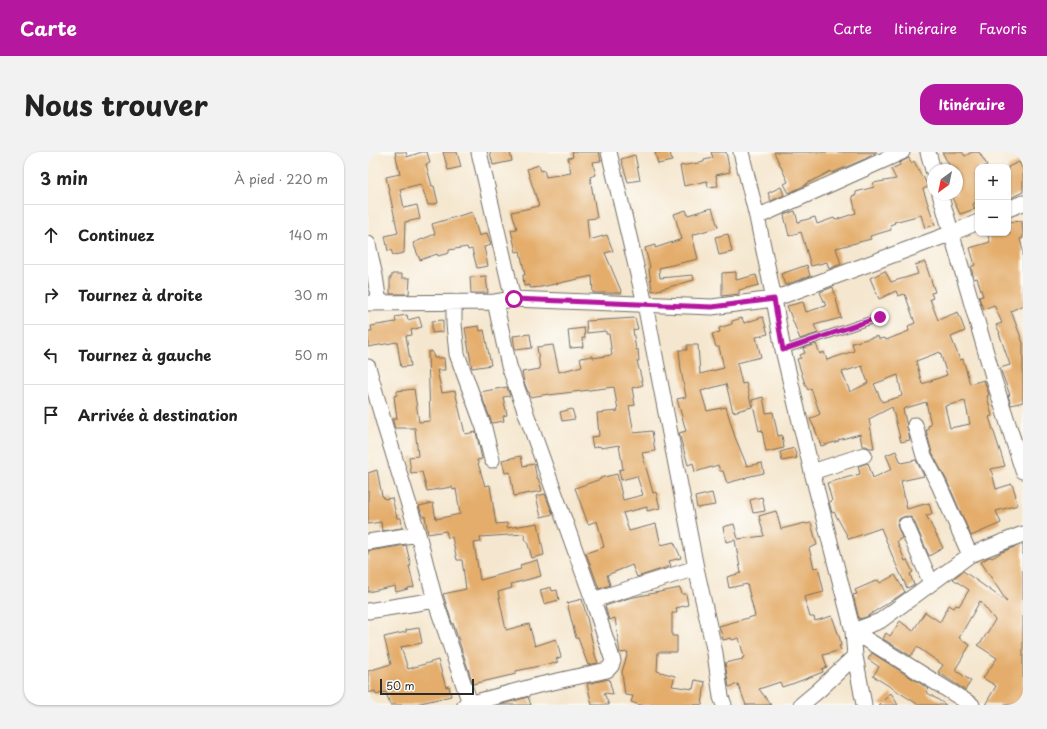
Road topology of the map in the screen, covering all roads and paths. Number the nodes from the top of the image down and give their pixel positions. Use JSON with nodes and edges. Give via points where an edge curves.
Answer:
{"nodes":[{"id":1,"x":479,"y":152,"type":"edge"},
{"id":2,"x":609,"y":152,"type":"edge"},
{"id":3,"x":741,"y":152,"type":"edge"},
{"id":4,"x":902,"y":152,"type":"edge"},
{"id":5,"x":928,"y":152,"type":"edge"},
{"id":6,"x":931,"y":164,"type":"edge"},
{"id":7,"x":942,"y":200,"type":"edge"},
{"id":8,"x":1023,"y":203,"type":"edge"},
{"id":9,"x":1011,"y":208,"type":"edge"},
{"id":10,"x":757,"y":217,"type":"junction"},
{"id":11,"x":975,"y":223,"type":"edge"},
{"id":12,"x":952,"y":232,"type":"junction"},
{"id":13,"x":368,"y":244,"type":"edge"},
{"id":14,"x":514,"y":299,"type":"junction"},
{"id":15,"x":774,"y":299,"type":"junction"},
{"id":16,"x":494,"y":302,"type":"junction"},
{"id":17,"x":373,"y":303,"type":"edge"},
{"id":18,"x":454,"y":303,"type":"junction"},
{"id":19,"x":645,"y":304,"type":"junction"},
{"id":20,"x":880,"y":317,"type":"dead end"},
{"id":21,"x":783,"y":350,"type":"junction"},
{"id":22,"x":368,"y":367,"type":"edge"},
{"id":23,"x":914,"y":425,"type":"dead end"},
{"id":24,"x":864,"y":455,"type":"dead end"},
{"id":25,"x":492,"y":460,"type":"dead end"},
{"id":26,"x":812,"y":472,"type":"junction"},
{"id":27,"x":1023,"y":472,"type":"edge"},
{"id":28,"x":906,"y":525,"type":"dead end"},
{"id":29,"x":418,"y":534,"type":"junction"},
{"id":30,"x":1023,"y":534,"type":"edge"},
{"id":31,"x":368,"y":542,"type":"edge"},
{"id":32,"x":970,"y":555,"type":"junction"},
{"id":33,"x":696,"y":568,"type":"junction"},
{"id":34,"x":931,"y":583,"type":"junction"},
{"id":35,"x":435,"y":600,"type":"junction"},
{"id":36,"x":594,"y":600,"type":"junction"},
{"id":37,"x":368,"y":611,"type":"edge"},
{"id":38,"x":853,"y":632,"type":"junction"},
{"id":39,"x":855,"y":656,"type":"junction"},
{"id":40,"x":467,"y":704,"type":"edge"},
{"id":41,"x":724,"y":705,"type":"edge"},
{"id":42,"x":800,"y":705,"type":"edge"},
{"id":43,"x":864,"y":705,"type":"edge"},
{"id":44,"x":972,"y":705,"type":"edge"}],
"edges":[{"from":1,"to":14,"type":"street"},
{"from":2,"to":19,"type":"street"},
{"from":3,"to":10,"type":"street"},
{"from":4,"to":10,"type":"street"},
{"from":5,"to":6,"type":"street"},
{"from":7,"to":12,"type":"street"},
{"from":8,"to":9,"type":"street"},
{"from":10,"to":15,"type":"street"},
{"from":11,"to":12,"type":"street"},
{"from":12,"to":15,"type":"street"},
{"from":12,"to":27,"type":"street"},
{"from":13,"to":17,"type":"street","via":[[375,276]]},
{"from":14,"to":16,"type":"street"},
{"from":14,"to":19,"type":"street"},
{"from":15,"to":19,"type":"street","via":[[712,307]]},
{"from":15,"to":21,"type":"street"},
{"from":16,"to":18,"type":"street"},
{"from":16,"to":36,"type":"street","via":[[509,366]]},
{"from":17,"to":18,"type":"street"},
{"from":18,"to":25,"type":"street","via":[[457,354],[484,428]]},
{"from":19,"to":33,"type":"street"},
{"from":20,"to":21,"type":"lane"},
{"from":21,"to":26,"type":"street"},
{"from":22,"to":29,"type":"street"},
{"from":23,"to":32,"type":"street","via":[[924,456]]},
{"from":24,"to":26,"type":"street"},
{"from":26,"to":38,"type":"street"},
{"from":28,"to":34,"type":"street"},
{"from":29,"to":31,"type":"street"},
{"from":29,"to":35,"type":"street"},
{"from":30,"to":32,"type":"street"},
{"from":32,"to":34,"type":"street"},
{"from":33,"to":36,"type":"street"},
{"from":33,"to":41,"type":"street"},
{"from":34,"to":38,"type":"street","via":[[880,621]]},
{"from":35,"to":37,"type":"street"},
{"from":35,"to":40,"type":"street"},
{"from":36,"to":40,"type":"street","via":[[613,661],[607,670]]},
{"from":38,"to":39,"type":"street"},
{"from":38,"to":44,"type":"street"},
{"from":39,"to":42,"type":"street","via":[[820,690]]},
{"from":39,"to":43,"type":"street"}]}
